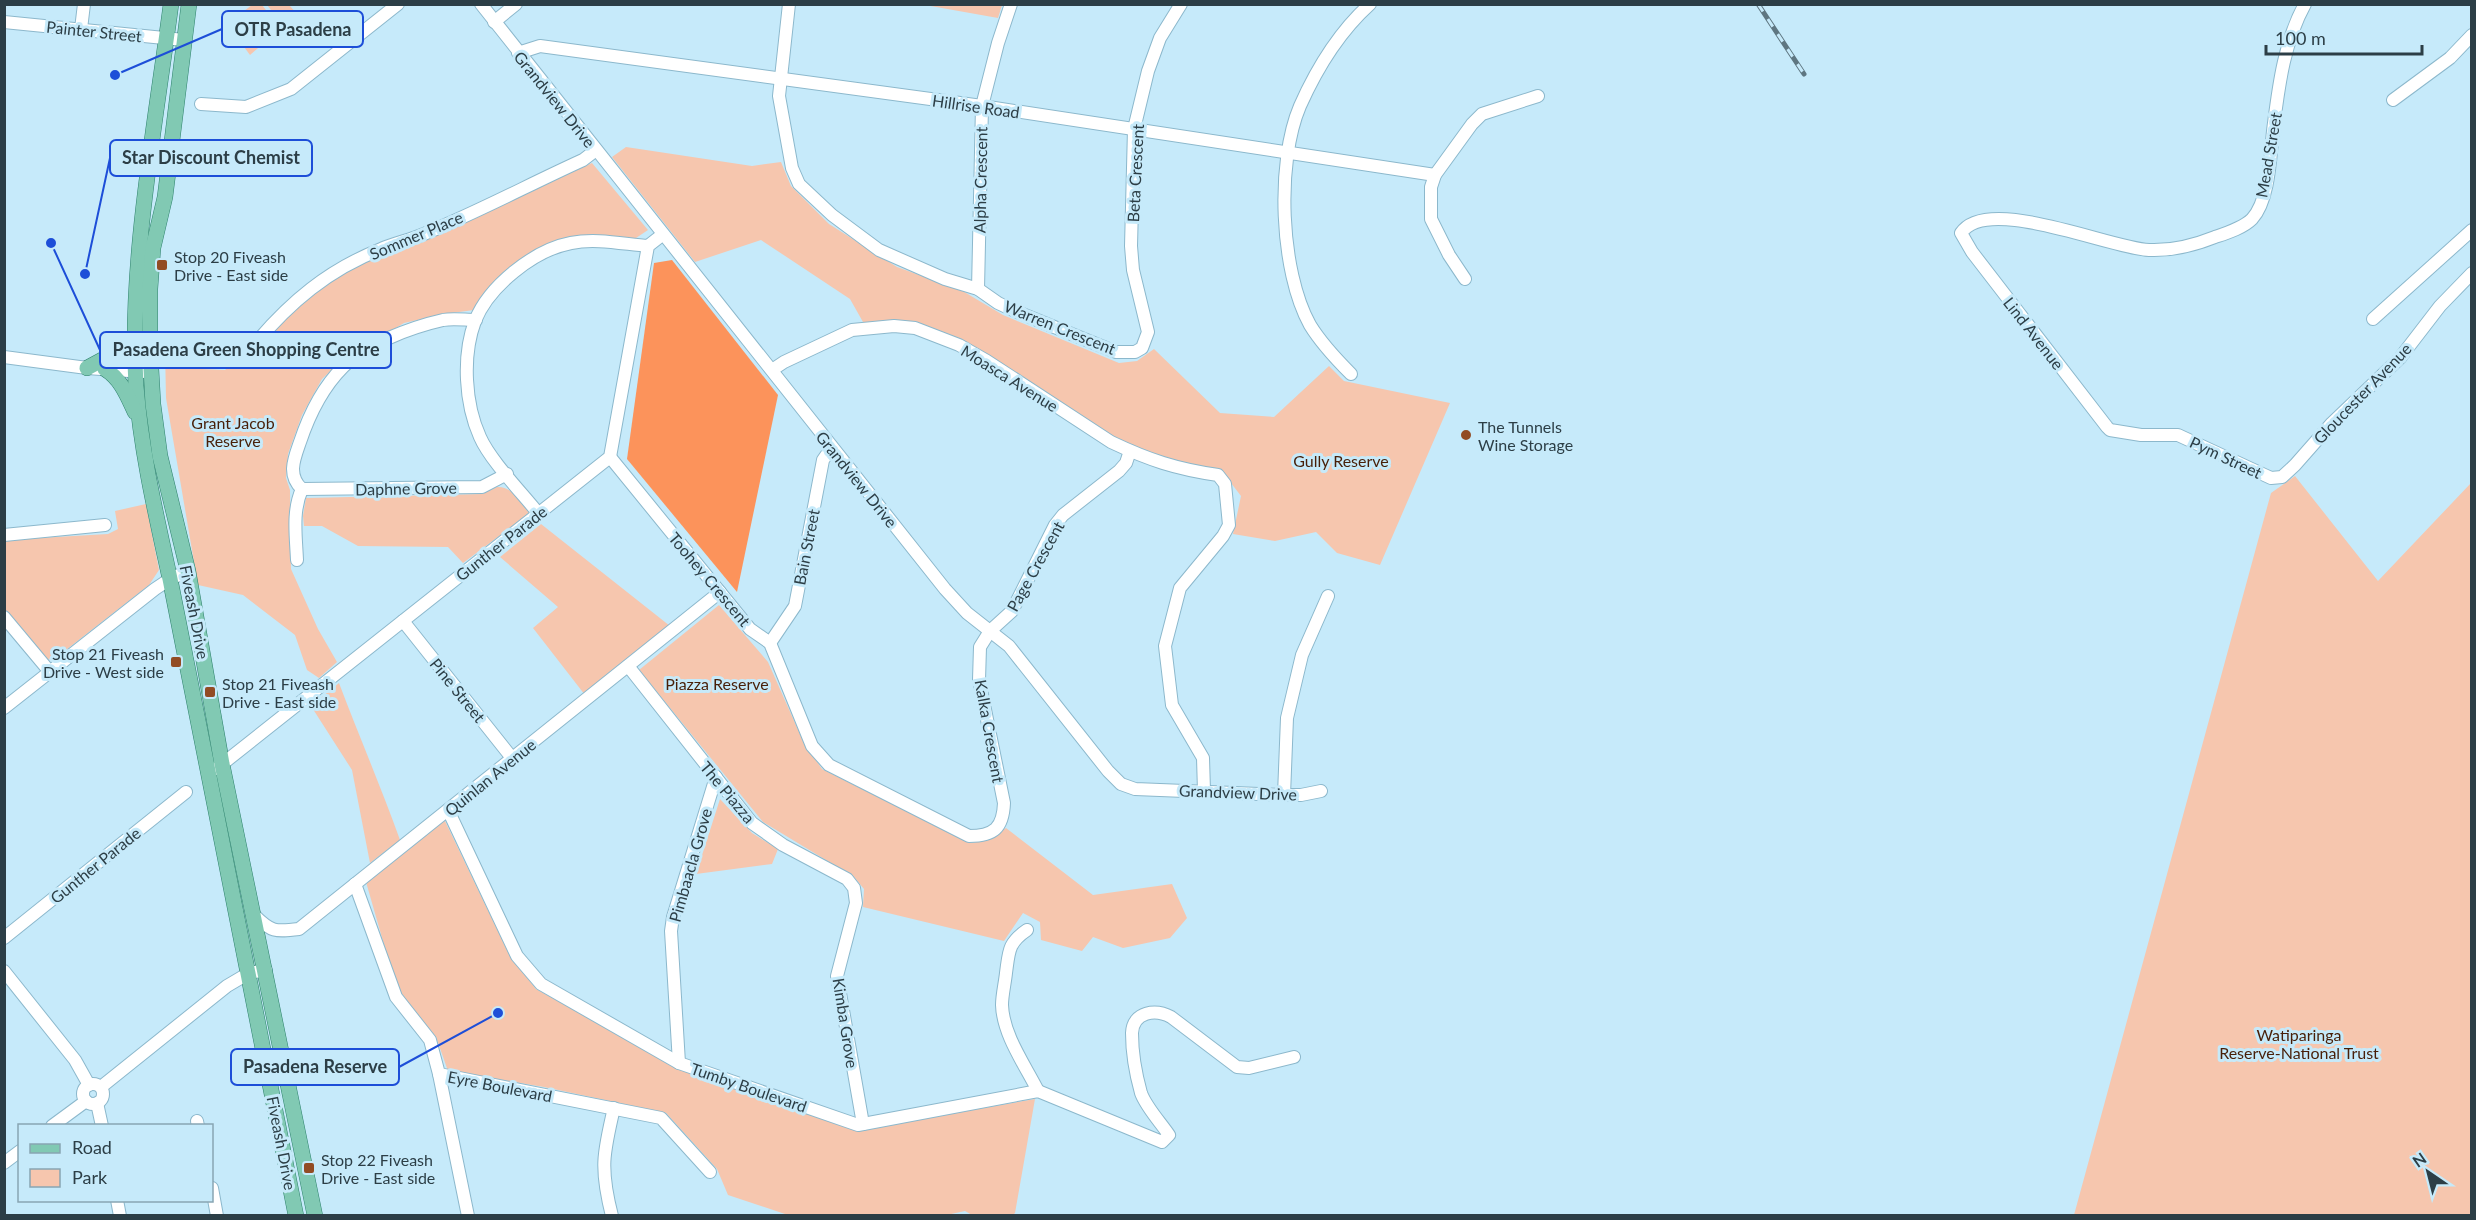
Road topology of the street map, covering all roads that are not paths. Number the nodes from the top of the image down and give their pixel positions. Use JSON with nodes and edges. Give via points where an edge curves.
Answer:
{"nodes":[{"id":1,"x":84,"y":4,"type":"edge"},
{"id":2,"x":171,"y":4,"type":"edge"},
{"id":3,"x":189,"y":4,"type":"edge"},
{"id":4,"x":398,"y":4,"type":"edge"},
{"id":5,"x":481,"y":4,"type":"edge"},
{"id":6,"x":516,"y":4,"type":"edge"},
{"id":7,"x":789,"y":4,"type":"edge"},
{"id":8,"x":1011,"y":4,"type":"edge"},
{"id":9,"x":1181,"y":4,"type":"edge"},
{"id":10,"x":1370,"y":4,"type":"edge"},
{"id":11,"x":2305,"y":4,"type":"edge"},
{"id":12,"x":4,"y":22,"type":"edge"},
{"id":13,"x":494,"y":22,"type":"junction"},
{"id":14,"x":81,"y":29,"type":"junction"},
{"id":15,"x":2472,"y":35,"type":"edge"},
{"id":16,"x":166,"y":38,"type":"junction"},
{"id":17,"x":184,"y":40,"type":"junction"},
{"id":18,"x":518,"y":53,"type":"junction"},
{"id":19,"x":780,"y":79,"type":"junction"},
{"id":20,"x":1538,"y":96,"type":"dead end"},
{"id":21,"x":2393,"y":100,"type":"dead end"},
{"id":22,"x":201,"y":104,"type":"dead end"},
{"id":23,"x":982,"y":106,"type":"junction"},
{"id":24,"x":1134,"y":129,"type":"junction"},
{"id":25,"x":596,"y":150,"type":"junction"},
{"id":26,"x":1288,"y":152,"type":"junction"},
{"id":27,"x":1435,"y":175,"type":"junction"},
{"id":28,"x":2472,"y":230,"type":"edge"},
{"id":29,"x":1961,"y":233,"type":"joint"},
{"id":30,"x":662,"y":235,"type":"junction"},
{"id":31,"x":648,"y":246,"type":"junction"},
{"id":32,"x":2472,"y":273,"type":"edge"},
{"id":33,"x":1465,"y":279,"type":"dead end"},
{"id":34,"x":978,"y":289,"type":"junction"},
{"id":35,"x":2373,"y":319,"type":"dead end"},
{"id":36,"x":476,"y":320,"type":"junction"},
{"id":37,"x":135,"y":342,"type":"junction"},
{"id":38,"x":254,"y":345,"type":"dead end"},
{"id":39,"x":1142,"y":348,"type":"joint"},
{"id":40,"x":4,"y":357,"type":"edge"},
{"id":41,"x":87,"y":368,"type":"junction"},
{"id":42,"x":105,"y":369,"type":"junction"},
{"id":43,"x":772,"y":370,"type":"junction"},
{"id":44,"x":143,"y":372,"type":"junction"},
{"id":45,"x":1351,"y":374,"type":"dead end"},
{"id":46,"x":140,"y":423,"type":"junction"},
{"id":47,"x":2110,"y":430,"type":"joint"},
{"id":48,"x":832,"y":447,"type":"junction"},
{"id":49,"x":1130,"y":451,"type":"junction"},
{"id":50,"x":610,"y":457,"type":"junction"},
{"id":51,"x":507,"y":474,"type":"junction"},
{"id":52,"x":2271,"y":478,"type":"joint"},
{"id":53,"x":302,"y":489,"type":"junction"},
{"id":54,"x":538,"y":513,"type":"junction"},
{"id":55,"x":105,"y":525,"type":"dead end"},
{"id":56,"x":4,"y":535,"type":"edge"},
{"id":57,"x":297,"y":560,"type":"dead end"},
{"id":58,"x":188,"y":571,"type":"junction"},
{"id":59,"x":170,"y":579,"type":"junction"},
{"id":60,"x":720,"y":592,"type":"junction"},
{"id":61,"x":1328,"y":596,"type":"dead end"},
{"id":62,"x":4,"y":617,"type":"edge"},
{"id":63,"x":403,"y":621,"type":"junction"},
{"id":64,"x":990,"y":631,"type":"junction"},
{"id":65,"x":770,"y":643,"type":"junction"},
{"id":66,"x":627,"y":666,"type":"junction"},
{"id":67,"x":50,"y":672,"type":"junction"},
{"id":68,"x":4,"y":708,"type":"edge"},
{"id":69,"x":512,"y":758,"type":"junction"},
{"id":70,"x":222,"y":764,"type":"junction"},
{"id":71,"x":210,"y":774,"type":"junction"},
{"id":72,"x":716,"y":777,"type":"junction"},
{"id":73,"x":1203,"y":791,"type":"junction"},
{"id":74,"x":1321,"y":791,"type":"dead end"},
{"id":75,"x":186,"y":792,"type":"dead end"},
{"id":76,"x":1284,"y":795,"type":"junction"},
{"id":77,"x":448,"y":810,"type":"junction"},
{"id":78,"x":995,"y":830,"type":"joint"},
{"id":79,"x":355,"y":884,"type":"junction"},
{"id":80,"x":855,"y":888,"type":"joint"},
{"id":81,"x":254,"y":915,"type":"junction"},
{"id":82,"x":1027,"y":930,"type":"dead end"},
{"id":83,"x":4,"y":938,"type":"edge"},
{"id":84,"x":266,"y":969,"type":"junction"},
{"id":85,"x":4,"y":971,"type":"edge"},
{"id":86,"x":249,"y":974,"type":"junction"},
{"id":87,"x":1294,"y":1057,"type":"dead end"},
{"id":88,"x":679,"y":1063,"type":"junction"},
{"id":89,"x":439,"y":1074,"type":"junction"},
{"id":90,"x":95,"y":1086,"type":"junction"},
{"id":91,"x":1038,"y":1091,"type":"junction"},
{"id":92,"x":92,"y":1102,"type":"junction"},
{"id":93,"x":614,"y":1108,"type":"junction"},
{"id":94,"x":54,"y":1124,"type":"edge"},
{"id":95,"x":102,"y":1124,"type":"edge"},
{"id":96,"x":863,"y":1124,"type":"junction"},
{"id":97,"x":18,"y":1152,"type":"edge"},
{"id":98,"x":4,"y":1163,"type":"edge"},
{"id":99,"x":710,"y":1172,"type":"dead end"},
{"id":100,"x":213,"y":1193,"type":"edge"},
{"id":101,"x":217,"y":1215,"type":"edge"},
{"id":102,"x":296,"y":1215,"type":"edge"},
{"id":103,"x":315,"y":1215,"type":"edge"},
{"id":104,"x":468,"y":1215,"type":"edge"},
{"id":105,"x":612,"y":1215,"type":"edge"}],
"edges":[{"from":1,"to":14,"type":"street"},
{"from":2,"to":16,"type":"main road","name":"Fiveash Drive"},
{"from":3,"to":17,"type":"main road","name":"Fiveash Drive"},
{"from":4,"to":22,"type":"street","via":[[291,89],[246,107]]},
{"from":5,"to":13,"type":"street","name":"Grandview Drive"},
{"from":6,"to":13,"type":"street"},
{"from":7,"to":19,"type":"street","name":"Warren Crescent"},
{"from":8,"to":23,"type":"street","name":"Alpha Crescent"},
{"from":9,"to":24,"type":"street","name":"Beta Crescent","via":[[1160,38]]},
{"from":10,"to":26,"type":"street","via":[[1319,70],[1299,108]]},
{"from":11,"to":29,"type":"street","name":"Mead Street","via":[[2289,42],[2266,189],[2259,210],[2250,220],[2209,240],[2149,250],[2004,218],[1971,224]]},
{"from":12,"to":14,"type":"street","name":"Painter Street"},
{"from":13,"to":18,"type":"street","name":"Grandview Drive"},
{"from":14,"to":16,"type":"street","name":"Painter Street"},
{"from":15,"to":21,"type":"street","via":[[2450,58]]},
{"from":16,"to":17,"type":"street","name":"Painter Street"},
{"from":16,"to":37,"type":"main road","name":"Fiveash Drive","via":[[144,214]]},
{"from":17,"to":44,"type":"main road","name":"Fiveash Drive","via":[[163,210],[153,248]]},
{"from":18,"to":19,"type":"street","name":"Hillrise Road","via":[[540,46]]},
{"from":18,"to":25,"type":"street","name":"Grandview Drive"},
{"from":19,"to":23,"type":"street","name":"Hillrise Road"},
{"from":19,"to":34,"type":"street","name":"Warren Crescent","via":[[784,127],[799,184],[879,250]]},
{"from":20,"to":27,"type":"street","via":[[1482,114]]},
{"from":23,"to":24,"type":"street","name":"Hillrise Road"},
{"from":23,"to":34,"type":"street","name":"Alpha Crescent"},
{"from":24,"to":26,"type":"street","name":"Hillrise Road"},
{"from":24,"to":39,"type":"street","name":"Beta Crescent","via":[[1131,246],[1133,270],[1148,324]]},
{"from":25,"to":30,"type":"street","name":"Grandview Drive"},
{"from":25,"to":38,"type":"street","name":"Sommer Place","via":[[424,234],[343,267],[281,313]]},
{"from":26,"to":27,"type":"street","name":"Hillrise Road"},
{"from":26,"to":45,"type":"street","via":[[1284,200],[1292,274],[1310,324]]},
{"from":27,"to":33,"type":"street","via":[[1431,219]]},
{"from":28,"to":35,"type":"street"},
{"from":29,"to":47,"type":"street","name":"Lind Avenue"},
{"from":30,"to":31,"type":"street"},
{"from":30,"to":43,"type":"street","name":"Grandview Drive"},
{"from":31,"to":36,"type":"street","via":[[572,243],[538,255],[507,277]]},
{"from":31,"to":50,"type":"street"},
{"from":32,"to":52,"type":"street","name":"Gloucester Avenue","via":[[2440,306],[2400,358],[2332,423],[2295,465],[2282,477]]},
{"from":34,"to":39,"type":"street","name":"Warren Crescent","via":[[1015,311],[1116,352],[1136,352]]},
{"from":36,"to":51,"type":"street","via":[[468,348],[469,399],[481,440]]},
{"from":36,"to":53,"type":"street","via":[[446,320],[408,330],[345,365],[328,384],[305,426],[292,473]]},
{"from":37,"to":41,"type":"main road"},
{"from":37,"to":44,"type":"main road","name":"Fiveash Drive"},
{"from":40,"to":41,"type":"street"},
{"from":41,"to":42,"type":"street"},
{"from":42,"to":44,"type":"street"},
{"from":42,"to":46,"type":"main road","via":[[124,388]]},
{"from":43,"to":48,"type":"street","name":"Grandview Drive"},
{"from":43,"to":49,"type":"street","name":"Moasca Avenue","via":[[852,330],[915,328],[987,361]]},
{"from":44,"to":46,"type":"main road","name":"Fiveash Drive"},
{"from":44,"to":58,"type":"main road","name":"Fiveash Drive"},
{"from":46,"to":59,"type":"main road","name":"Fiveash Drive"},
{"from":47,"to":52,"type":"street","name":"Pym Street","via":[[2178,435]]},
{"from":48,"to":64,"type":"street","name":"Grandview Drive","via":[[945,589]]},
{"from":48,"to":65,"type":"street","name":"Bain Street","via":[[823,460],[795,606]]},
{"from":49,"to":64,"type":"street","name":"Page Crescent","via":[[1119,471],[1055,525],[1012,611]]},
{"from":49,"to":73,"type":"street","name":"Moasca Avenue","via":[[1162,464],[1218,475],[1225,484],[1229,525],[1180,588],[1165,646],[1172,705],[1203,758]]},
{"from":50,"to":54,"type":"street","name":"Gunther Parade"},
{"from":50,"to":60,"type":"street","name":"Toohey Crescent"},
{"from":51,"to":53,"type":"street","name":"Daphne Grove","via":[[482,487]]},
{"from":51,"to":54,"type":"street"},
{"from":53,"to":57,"type":"street","via":[[295,517]]},
{"from":54,"to":63,"type":"street","name":"Gunther Parade"},
{"from":55,"to":56,"type":"street"},
{"from":58,"to":59,"type":"street"},
{"from":58,"to":70,"type":"main road","name":"Fiveash Drive"},
{"from":59,"to":67,"type":"street"},
{"from":59,"to":71,"type":"main road","name":"Fiveash Drive"},
{"from":60,"to":65,"type":"street","name":"Toohey Crescent","via":[[750,628]]},
{"from":60,"to":66,"type":"street","name":"Quinlan Avenue"},
{"from":61,"to":76,"type":"street","via":[[1302,655],[1287,718]]},
{"from":62,"to":67,"type":"street"},
{"from":63,"to":69,"type":"street","name":"Pine Street"},
{"from":63,"to":70,"type":"street","name":"Gunther Parade"},
{"from":64,"to":73,"type":"street","name":"Grandview Drive","via":[[1009,646],[1121,784],[1135,789]]},
{"from":64,"to":78,"type":"street","name":"Kalka Crescent","via":[[980,647],[979,680],[1004,803],[1003,818]]},
{"from":65,"to":78,"type":"street","name":"Toohey Crescent","via":[[812,746],[830,765],[969,836]]},
{"from":66,"to":69,"type":"street","name":"Quinlan Avenue"},
{"from":66,"to":72,"type":"street","name":"The Piazza"},
{"from":67,"to":68,"type":"street"},
{"from":69,"to":77,"type":"street","name":"Quinlan Avenue"},
{"from":70,"to":71,"type":"street","name":"Gunther Parade"},
{"from":70,"to":81,"type":"main road","name":"Fiveash Drive"},
{"from":71,"to":86,"type":"main road","name":"Fiveash Drive"},
{"from":72,"to":80,"type":"street","name":"The Piazza","via":[[752,823],[783,845],[847,879]]},
{"from":72,"to":88,"type":"street","name":"Pimbaacla Grove","via":[[672,924]]},
{"from":73,"to":76,"type":"street","name":"Grandview Drive"},
{"from":74,"to":76,"type":"street","name":"Grandview Drive"},
{"from":75,"to":83,"type":"street","name":"Gunther Parade"},
{"from":77,"to":79,"type":"street","name":"Quinlan Avenue"},
{"from":77,"to":88,"type":"street","name":"Tumby Boulevard","via":[[518,956],[540,984]]},
{"from":79,"to":81,"type":"street","name":"Quinlan Avenue","via":[[299,929],[279,932]]},
{"from":79,"to":89,"type":"street","name":"Eyre Boulevard","via":[[396,997],[430,1040]]},
{"from":80,"to":96,"type":"street","name":"Kimba Grove","via":[[856,903],[837,976]]},
{"from":81,"to":84,"type":"main road","name":"Fiveash Drive"},
{"from":82,"to":91,"type":"street","via":[[1014,939],[1010,948],[1002,1004],[1011,1037]]},
{"from":84,"to":86,"type":"street"},
{"from":84,"to":103,"type":"main road","name":"Fiveash Drive"},
{"from":85,"to":90,"type":"street"},
{"from":86,"to":90,"type":"street","via":[[227,986]]},
{"from":86,"to":102,"type":"main road","name":"Fiveash Drive"},
{"from":87,"to":91,"type":"street","via":[[1249,1068],[1237,1067],[1171,1017],[1160,1011],[1147,1012],[1132,1030],[1142,1095],[1169,1136],[1162,1142]]},
{"from":88,"to":96,"type":"street","name":"Tumby Boulevard"},
{"from":89,"to":93,"type":"street","name":"Eyre Boulevard"},
{"from":89,"to":104,"type":"street"},
{"from":90,"to":92,"type":"street","via":[[84,1093]]},
{"from":91,"to":96,"type":"street","name":"Tumby Boulevard"},
{"from":92,"to":94,"type":"street"},
{"from":92,"to":95,"type":"street"},
{"from":93,"to":99,"type":"street","name":"Eyre Boulevard","via":[[661,1118]]},
{"from":93,"to":105,"type":"street","via":[[603,1162]]},
{"from":97,"to":98,"type":"street"},
{"from":100,"to":101,"type":"street"}]}
